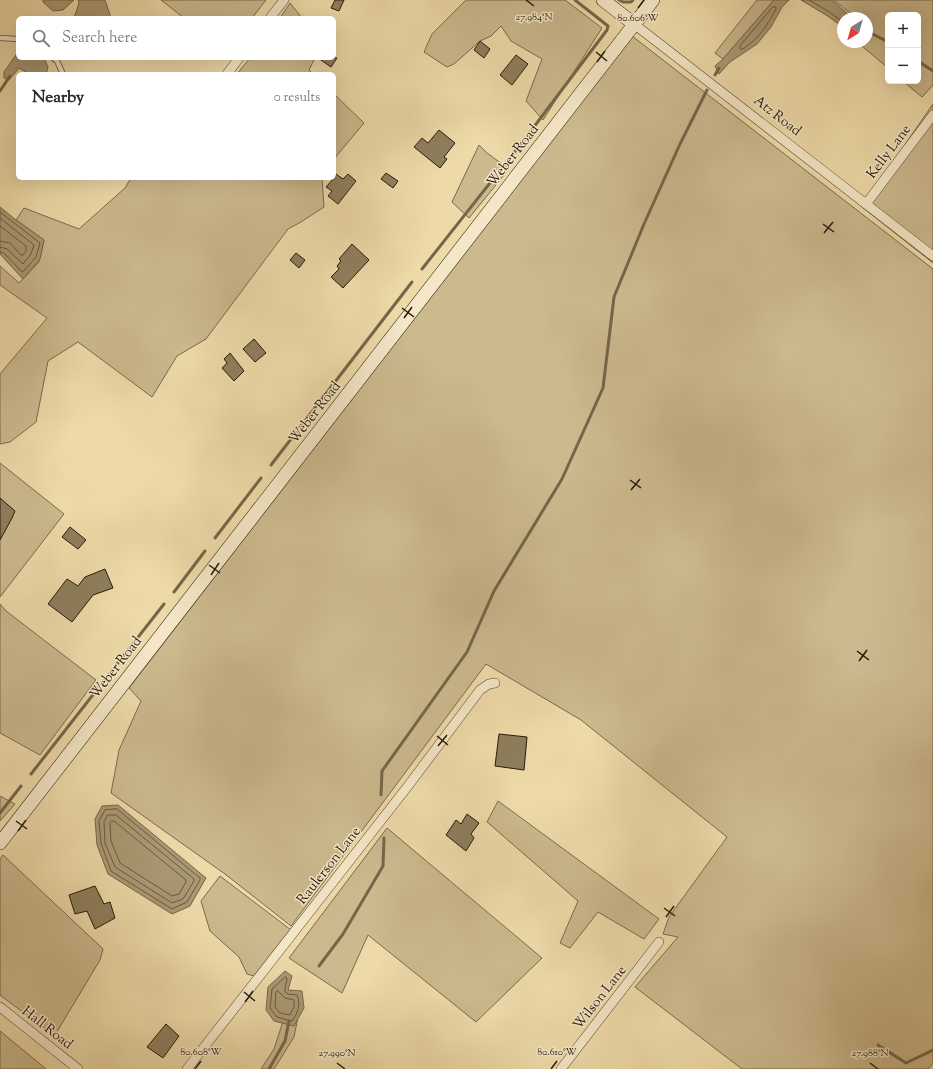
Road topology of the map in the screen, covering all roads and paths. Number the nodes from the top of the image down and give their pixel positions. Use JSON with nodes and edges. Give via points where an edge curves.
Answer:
{"nodes":[{"id":1,"x":284,"y":0,"type":"edge"},
{"id":2,"x":603,"y":0,"type":"edge"},
{"id":3,"x":653,"y":0,"type":"edge"},
{"id":4,"x":272,"y":16,"type":"edge"},
{"id":5,"x":634,"y":24,"type":"junction"},
{"id":6,"x":0,"y":38,"type":"edge"},
{"id":7,"x":16,"y":39,"type":"edge"},
{"id":8,"x":54,"y":60,"type":"edge"},
{"id":9,"x":238,"y":60,"type":"edge"},
{"id":10,"x":62,"y":72,"type":"edge"},
{"id":11,"x":229,"y":72,"type":"edge"},
{"id":12,"x":933,"y":115,"type":"edge"},
{"id":13,"x":866,"y":204,"type":"junction"},
{"id":14,"x":933,"y":256,"type":"edge"},
{"id":15,"x":495,"y":683,"type":"dead end"},
{"id":16,"x":0,"y":843,"type":"edge"},
{"id":17,"x":659,"y":942,"type":"dead end"},
{"id":18,"x":0,"y":1007,"type":"edge"},
{"id":19,"x":78,"y":1069,"type":"edge"},
{"id":20,"x":186,"y":1069,"type":"edge"},
{"id":21,"x":561,"y":1069,"type":"edge"}],
"edges":[{"from":1,"to":4,"type":"street"},
{"from":2,"to":5,"type":"street","name":"Atz Road"},
{"from":3,"to":5,"type":"street","name":"Weber Road"},
{"from":5,"to":13,"type":"street","name":"Atz Road"},
{"from":5,"to":16,"type":"street","name":"Weber Road"},
{"from":6,"to":7,"type":"lane"},
{"from":8,"to":10,"type":"lane"},
{"from":9,"to":11,"type":"street"},
{"from":12,"to":13,"type":"street","name":"Kelly Lane"},
{"from":13,"to":14,"type":"street","name":"Atz Road"},
{"from":15,"to":20,"type":"street","name":"Raulerson Lane","via":[[480,690]]},
{"from":17,"to":21,"type":"street","name":"Wilson Lane"},
{"from":18,"to":19,"type":"street","name":"Hall Road"}]}
